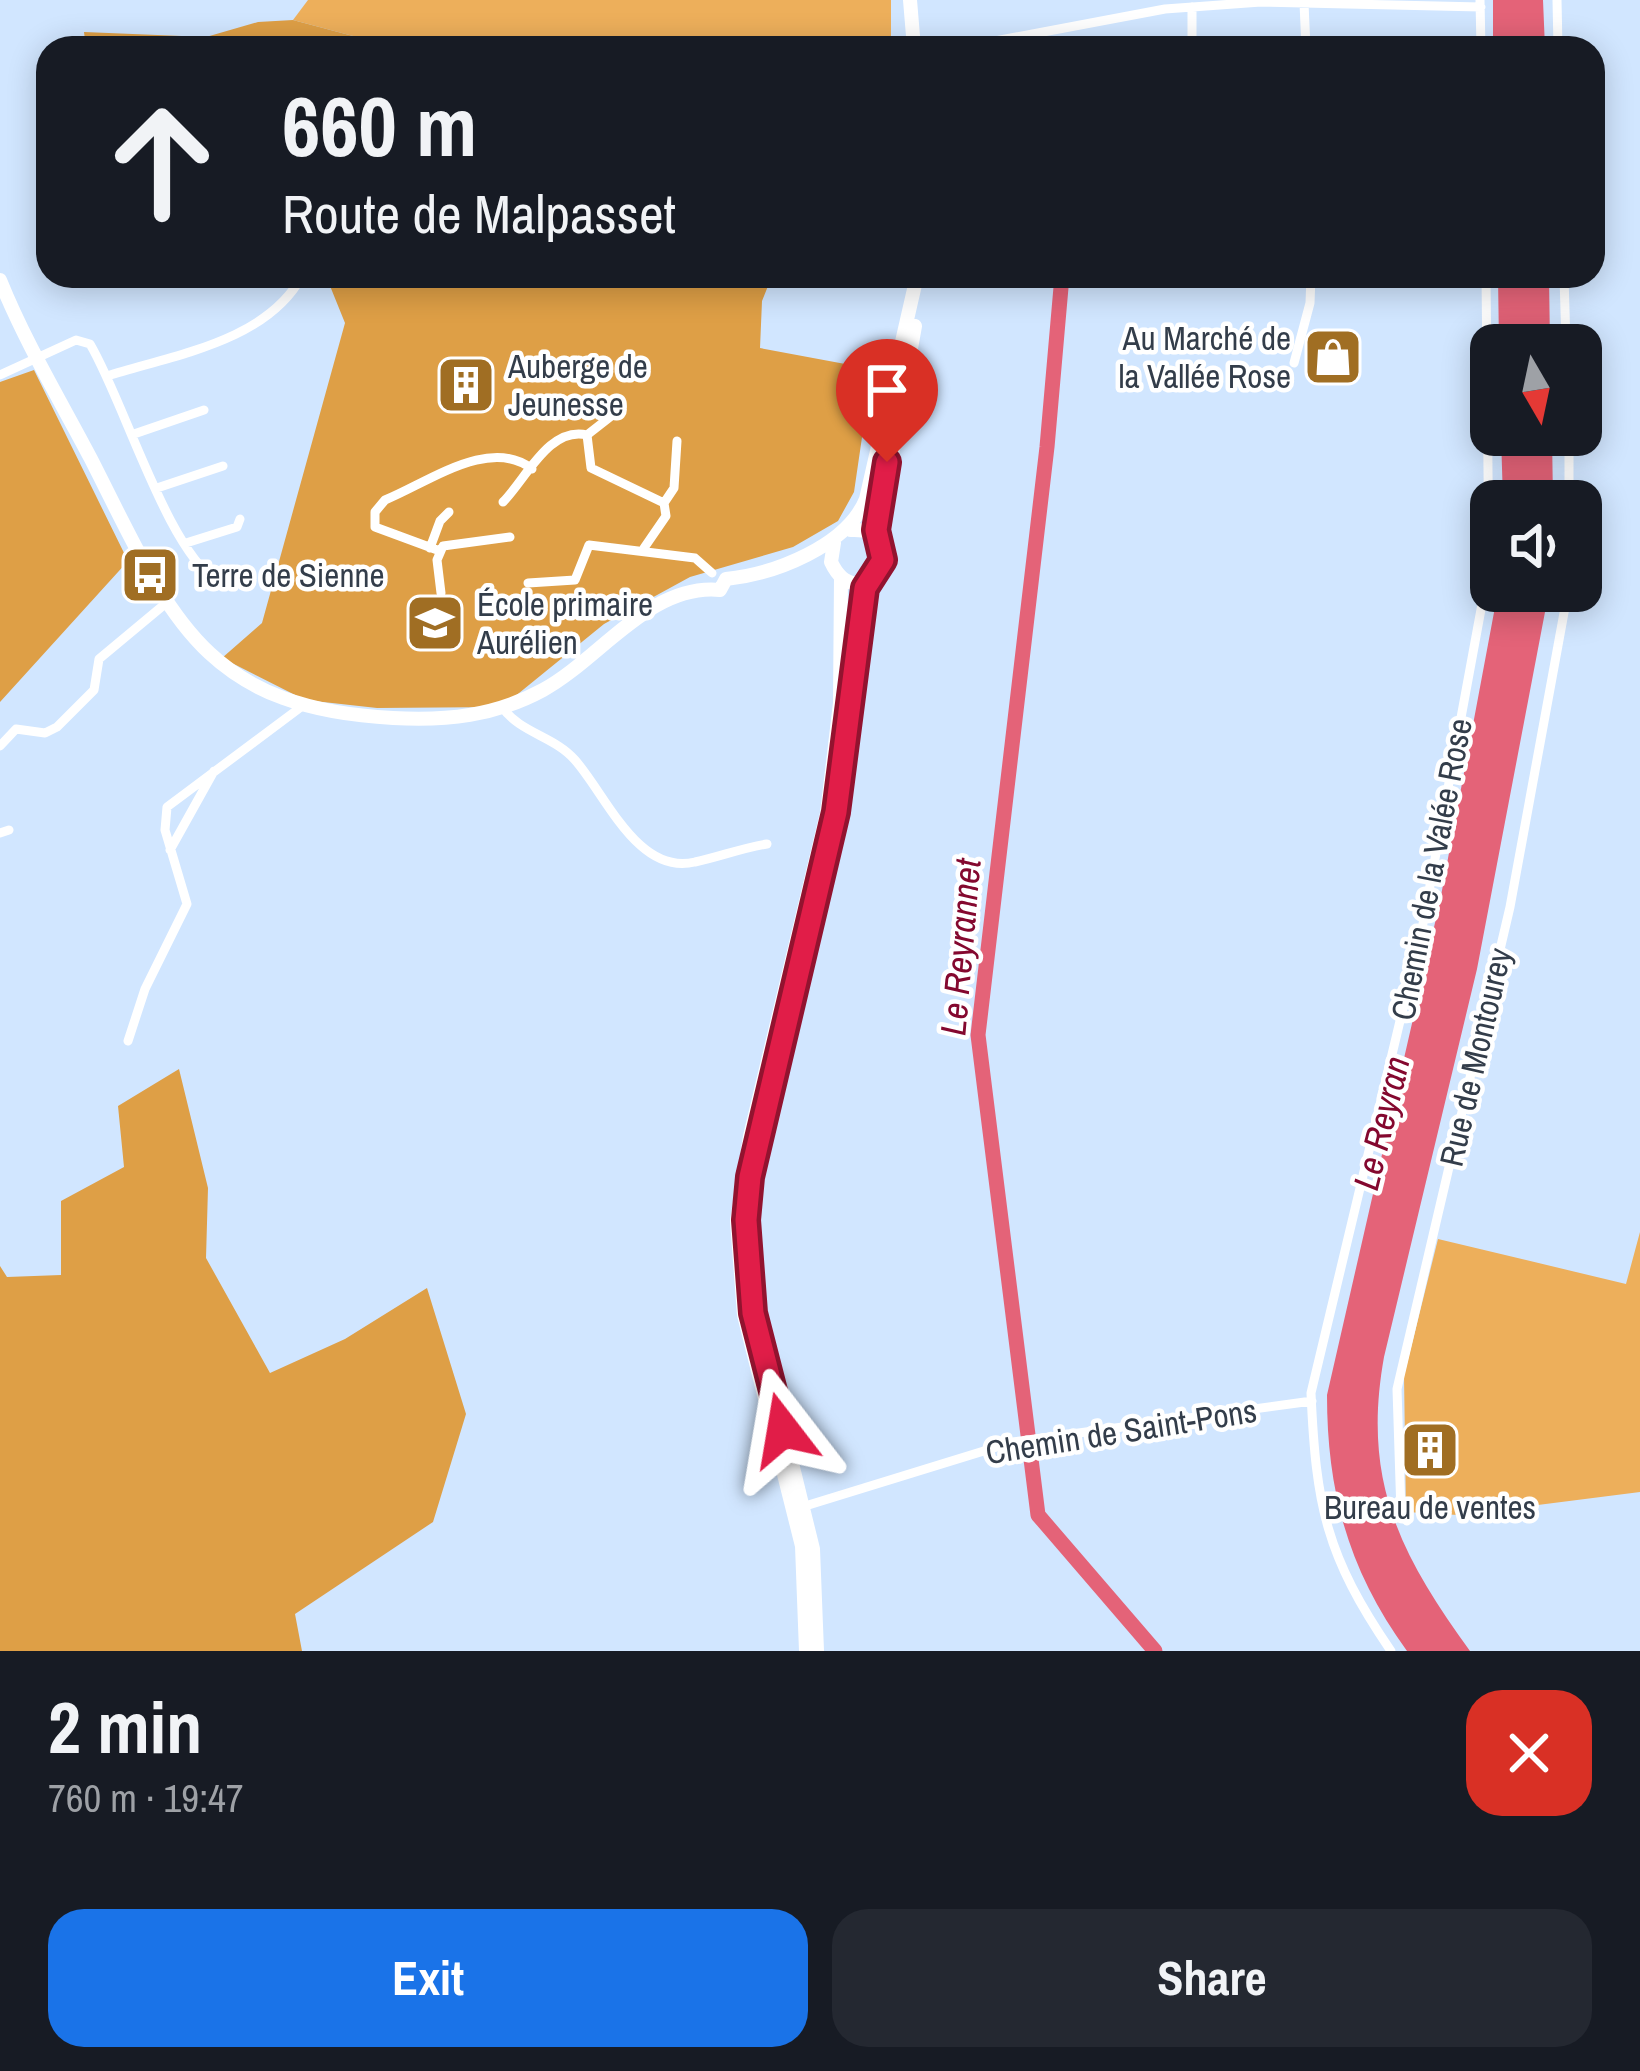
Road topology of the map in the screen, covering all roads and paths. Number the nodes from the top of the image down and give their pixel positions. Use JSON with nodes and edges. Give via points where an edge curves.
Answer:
{"nodes":[{"id":1,"x":901,"y":0,"type":"edge"},
{"id":2,"x":910,"y":0,"type":"edge"},
{"id":3,"x":1557,"y":0,"type":"edge"},
{"id":4,"x":1304,"y":3,"type":"junction"},
{"id":5,"x":1480,"y":4,"type":"edge"},
{"id":6,"x":1192,"y":7,"type":"junction"},
{"id":7,"x":908,"y":36,"type":"edge"},
{"id":8,"x":910,"y":36,"type":"edge"},
{"id":9,"x":1011,"y":36,"type":"edge"},
{"id":10,"x":1192,"y":36,"type":"edge"},
{"id":11,"x":1305,"y":36,"type":"edge"},
{"id":12,"x":1481,"y":36,"type":"edge"},
{"id":13,"x":1558,"y":36,"type":"edge"},
{"id":14,"x":0,"y":280,"type":"edge"},
{"id":15,"x":292,"y":288,"type":"edge"},
{"id":16,"x":919,"y":288,"type":"edge"},
{"id":17,"x":920,"y":288,"type":"edge"},
{"id":18,"x":1311,"y":288,"type":"edge"},
{"id":19,"x":1486,"y":288,"type":"edge"},
{"id":20,"x":1564,"y":288,"type":"edge"},
{"id":21,"x":1565,"y":324,"type":"edge"},
{"id":22,"x":38,"y":358,"type":"junction"},
{"id":23,"x":1294,"y":363,"type":"dead end"},
{"id":24,"x":0,"y":375,"type":"edge"},
{"id":25,"x":106,"y":376,"type":"junction"},
{"id":26,"x":204,"y":410,"type":"dead end"},
{"id":27,"x":620,"y":410,"type":"dead end"},
{"id":28,"x":134,"y":434,"type":"junction"},
{"id":29,"x":587,"y":435,"type":"junction"},
{"id":30,"x":677,"y":440,"type":"dead end"},
{"id":31,"x":223,"y":466,"type":"dead end"},
{"id":32,"x":532,"y":469,"type":"junction"},
{"id":33,"x":157,"y":488,"type":"junction"},
{"id":34,"x":502,"y":502,"type":"dead end"},
{"id":35,"x":664,"y":502,"type":"junction"},
{"id":36,"x":449,"y":512,"type":"dead end"},
{"id":37,"x":240,"y":519,"type":"dead end"},
{"id":38,"x":850,"y":530,"type":"junction"},
{"id":39,"x":510,"y":537,"type":"dead end"},
{"id":40,"x":877,"y":539,"type":"junction"},
{"id":41,"x":186,"y":543,"type":"junction"},
{"id":42,"x":834,"y":543,"type":"junction"},
{"id":43,"x":644,"y":548,"type":"junction"},
{"id":44,"x":435,"y":550,"type":"junction"},
{"id":45,"x":786,"y":561,"type":"junction"},
{"id":46,"x":838,"y":574,"type":"junction"},
{"id":47,"x":716,"y":580,"type":"junction"},
{"id":48,"x":867,"y":580,"type":"junction"},
{"id":49,"x":218,"y":582,"type":"dead end"},
{"id":50,"x":528,"y":583,"type":"dead end"},
{"id":51,"x":441,"y":592,"type":"dead end"},
{"id":52,"x":165,"y":604,"type":"junction"},
{"id":53,"x":1564,"y":612,"type":"edge"},
{"id":54,"x":301,"y":707,"type":"junction"},
{"id":55,"x":502,"y":707,"type":"junction"},
{"id":56,"x":0,"y":746,"type":"edge"},
{"id":57,"x":214,"y":771,"type":"junction"},
{"id":58,"x":767,"y":844,"type":"dead end"},
{"id":59,"x":170,"y":850,"type":"junction"},
{"id":60,"x":128,"y":1041,"type":"dead end"},
{"id":61,"x":1312,"y":1402,"type":"junction"},
{"id":62,"x":799,"y":1508,"type":"junction"},
{"id":63,"x":1407,"y":1522,"type":"dead end"},
{"id":64,"x":806,"y":1651,"type":"edge"},
{"id":65,"x":817,"y":1651,"type":"edge"},
{"id":66,"x":1391,"y":1651,"type":"edge"}],
"edges":[{"from":1,"to":7,"type":"main road"},
{"from":2,"to":8,"type":"main road"},
{"from":3,"to":13,"type":"street"},
{"from":4,"to":5,"type":"street"},
{"from":4,"to":6,"type":"street"},
{"from":4,"to":11,"type":"street"},
{"from":5,"to":12,"type":"street"},
{"from":6,"to":9,"type":"street"},
{"from":6,"to":10,"type":"street"},
{"from":14,"to":22,"type":"main road"},
{"from":15,"to":25,"type":"street","via":[[268,316],[243,329]]},
{"from":16,"to":38,"type":"main road","via":[[866,499]]},
{"from":17,"to":40,"type":"main road"},
{"from":18,"to":23,"type":"street"},
{"from":19,"to":61,"type":"street","name":"Chemin de la Valée Rose","via":[[1489,566],[1422,929]]},
{"from":20,"to":21,"type":"street"},
{"from":22,"to":24,"type":"street"},
{"from":22,"to":25,"type":"street","via":[[84,340]]},
{"from":22,"to":52,"type":"main road"},
{"from":25,"to":28,"type":"street"},
{"from":26,"to":28,"type":"street"},
{"from":27,"to":29,"type":"street"},
{"from":28,"to":33,"type":"street"},
{"from":29,"to":32,"type":"street","via":[[564,435]]},
{"from":29,"to":35,"type":"street","via":[[591,468]]},
{"from":30,"to":35,"type":"street","via":[[674,488]]},
{"from":31,"to":33,"type":"street"},
{"from":32,"to":34,"type":"street"},
{"from":32,"to":44,"type":"street","via":[[513,455],[491,454],[385,500],[375,512],[375,527]]},
{"from":33,"to":41,"type":"street"},
{"from":35,"to":43,"type":"street","via":[[666,516]]},
{"from":36,"to":44,"type":"street"},
{"from":37,"to":41,"type":"street"},
{"from":38,"to":40,"type":"main road"},
{"from":38,"to":42,"type":"main road"},
{"from":39,"to":44,"type":"street"},
{"from":40,"to":48,"type":"main road","via":[[883,560]]},
{"from":41,"to":49,"type":"street"},
{"from":42,"to":45,"type":"main road"},
{"from":42,"to":46,"type":"main road"},
{"from":43,"to":47,"type":"street","via":[[695,558]]},
{"from":43,"to":50,"type":"street","via":[[590,545],[575,580]]},
{"from":44,"to":51,"type":"street"},
{"from":45,"to":46,"type":"main road"},
{"from":45,"to":47,"type":"main road"},
{"from":46,"to":48,"type":"main road"},
{"from":46,"to":62,"type":"main road","via":[[840,703],[827,813],[737,1221],[744,1315]]},
{"from":47,"to":55,"type":"main road","via":[[652,610],[542,691]]},
{"from":48,"to":62,"type":"main road","via":[[836,812],[746,1220],[753,1313]]},
{"from":52,"to":54,"type":"main road","via":[[212,657]]},
{"from":52,"to":56,"type":"street","via":[[99,659],[94,690],[57,728],[16,730]]},
{"from":53,"to":63,"type":"street","name":"Rue de Montourey","via":[[1510,907],[1397,1389]]},
{"from":54,"to":55,"type":"main road","via":[[436,721]]},
{"from":54,"to":57,"type":"street"},
{"from":55,"to":58,"type":"street","via":[[514,724],[573,758],[656,857],[694,863]]},
{"from":57,"to":59,"type":"street"},
{"from":57,"to":59,"type":"street","via":[[167,807]]},
{"from":59,"to":60,"type":"street","via":[[188,904]]},
{"from":61,"to":62,"type":"street","name":"Chemin de Saint-Pons","via":[[1026,1440]]},
{"from":61,"to":66,"type":"street","name":"Chemin de la Valée Rose","via":[[1326,1530]]},
{"from":62,"to":64,"type":"main road"},
{"from":62,"to":65,"type":"main road","via":[[813,1549]]}]}
